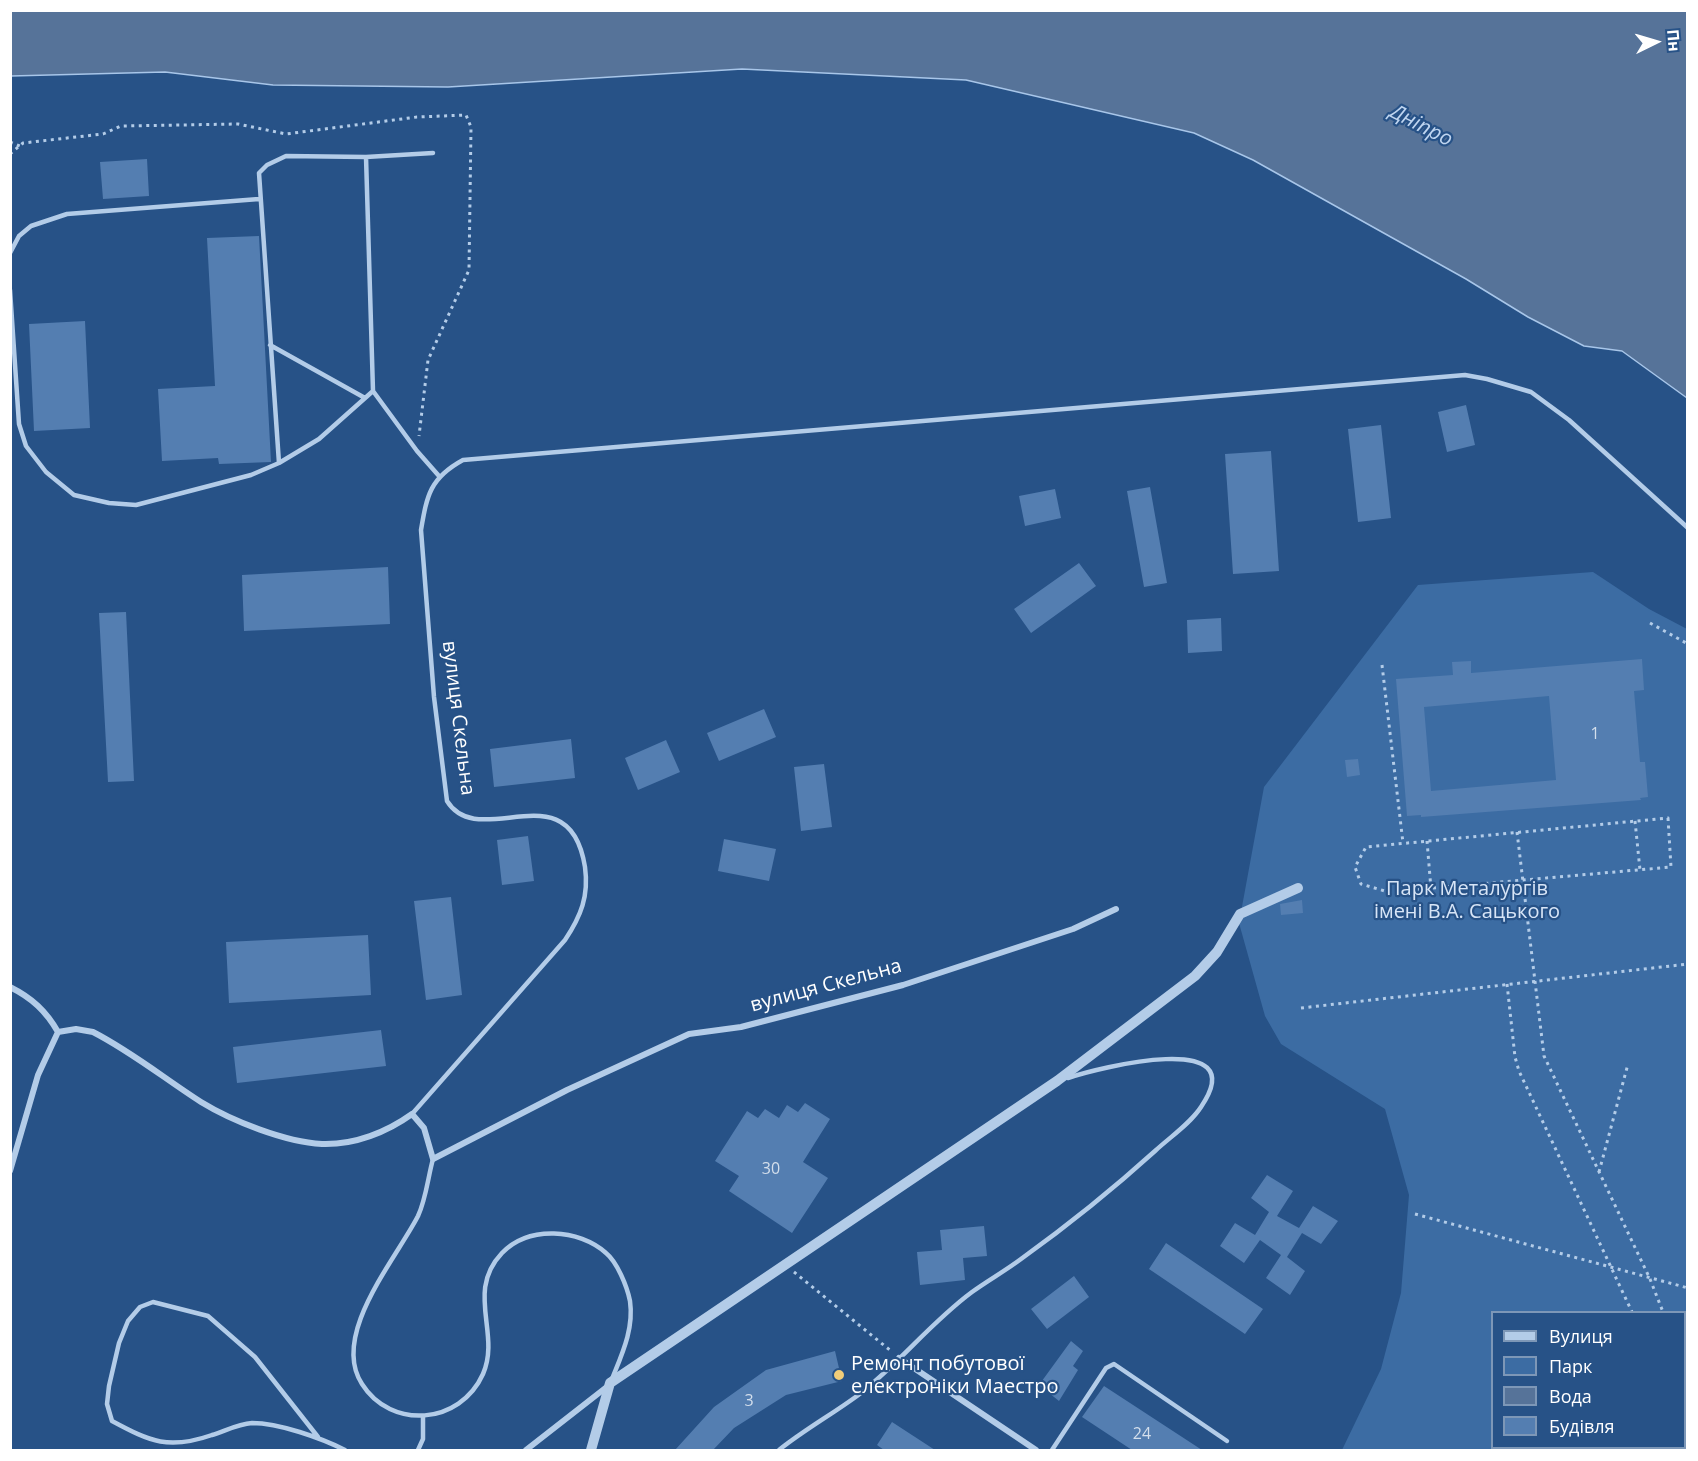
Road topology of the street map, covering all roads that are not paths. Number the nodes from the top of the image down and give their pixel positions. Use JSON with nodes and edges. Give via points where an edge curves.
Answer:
{"nodes":[{"id":1,"x":433,"y":153,"type":"dead end"},
{"id":2,"x":366,"y":157,"type":"junction"},
{"id":3,"x":259,"y":199,"type":"junction"},
{"id":4,"x":10,"y":253,"type":"edge"},
{"id":5,"x":10,"y":290,"type":"edge"},
{"id":6,"x":270,"y":345,"type":"junction"},
{"id":7,"x":373,"y":391,"type":"junction"},
{"id":8,"x":365,"y":398,"type":"junction"},
{"id":9,"x":279,"y":463,"type":"junction"},
{"id":10,"x":440,"y":476,"type":"junction"},
{"id":11,"x":1688,"y":528,"type":"edge"},
{"id":12,"x":1298,"y":888,"type":"dead end"},
{"id":13,"x":1116,"y":909,"type":"dead end"},
{"id":14,"x":10,"y":987,"type":"edge"},
{"id":15,"x":58,"y":1032,"type":"junction"},
{"id":16,"x":1057,"y":1081,"type":"junction"},
{"id":17,"x":412,"y":1114,"type":"junction"},
{"id":18,"x":433,"y":1159,"type":"junction"},
{"id":19,"x":10,"y":1171,"type":"edge"},
{"id":20,"x":899,"y":1358,"type":"junction"},
{"id":21,"x":610,"y":1383,"type":"junction"},
{"id":22,"x":423,"y":1417,"type":"junction"},
{"id":23,"x":318,"y":1437,"type":"junction"},
{"id":24,"x":1227,"y":1441,"type":"dead end"},
{"id":25,"x":345,"y":1450,"type":"edge"},
{"id":26,"x":418,"y":1450,"type":"edge"},
{"id":27,"x":526,"y":1450,"type":"edge"},
{"id":28,"x":591,"y":1450,"type":"edge"},
{"id":29,"x":779,"y":1450,"type":"edge"},
{"id":30,"x":1036,"y":1450,"type":"edge"},
{"id":31,"x":1052,"y":1450,"type":"edge"}],
"edges":[{"from":1,"to":2,"type":"lane"},
{"from":2,"to":3,"type":"lane","via":[[277,158],[259,173]]},
{"from":2,"to":7,"type":"lane"},
{"from":3,"to":4,"type":"lane","via":[[67,214],[31,225]]},
{"from":3,"to":6,"type":"lane"},
{"from":5,"to":9,"type":"lane","via":[[19,424],[26,446],[46,472],[74,495],[136,505],[251,475]]},
{"from":6,"to":8,"type":"lane"},
{"from":6,"to":9,"type":"lane"},
{"from":7,"to":8,"type":"lane"},
{"from":7,"to":10,"type":"lane"},
{"from":8,"to":9,"type":"lane","via":[[319,439]]},
{"from":10,"to":11,"type":"lane","name":"вулиця Скельна","via":[[463,460],[1465,375],[1531,393],[1569,420]]},
{"from":10,"to":17,"type":"lane","name":"вулиця Скельна","via":[[425,506],[421,530],[434,697],[447,801],[453,811],[470,819],[544,815],[564,825],[581,850],[586,890],[579,920],[565,940]]},
{"from":12,"to":16,"type":"street","via":[[1240,914],[1217,952],[1195,976]]},
{"from":13,"to":18,"type":"street","name":"вулиця Скельна","via":[[1073,929],[903,985],[741,1027],[688,1034]]},
{"from":14,"to":15,"type":"street","via":[[36,1002]]},
{"from":15,"to":17,"type":"street","name":"вулиця Скельна","via":[[93,1032],[227,1116],[287,1137],[322,1144],[354,1140],[391,1129]]},
{"from":15,"to":19,"type":"street","via":[[38,1075]]},
{"from":16,"to":20,"type":"lane","via":[[1098,1068],[1174,1059],[1196,1059],[1211,1076],[1200,1109],[1168,1139],[1127,1176],[932,1324]]},
{"from":16,"to":21,"type":"street"},
{"from":17,"to":18,"type":"street","via":[[424,1128]]},
{"from":18,"to":22,"type":"lane","via":[[419,1214],[375,1289],[352,1349],[360,1381],[369,1394],[391,1411]]},
{"from":20,"to":29,"type":"lane","via":[[857,1395]]},
{"from":20,"to":30,"type":"street"},
{"from":21,"to":22,"type":"lane","via":[[630,1329],[630,1300],[621,1275],[608,1254],[582,1237],[545,1234],[516,1242],[493,1265],[486,1280],[483,1298],[487,1348],[483,1373],[473,1390],[452,1408]]},
{"from":21,"to":27,"type":"street"},
{"from":21,"to":28,"type":"street"},
{"from":22,"to":26,"type":"lane","via":[[423,1439]]},
{"from":23,"to":23,"type":"lane","via":[[255,1423],[174,1445],[137,1434],[112,1421],[107,1404],[109,1386],[128,1321],[140,1307],[153,1302],[208,1316],[255,1357]]},
{"from":23,"to":25,"type":"lane"},
{"from":24,"to":31,"type":"lane","via":[[1114,1364],[1106,1368]]}]}
